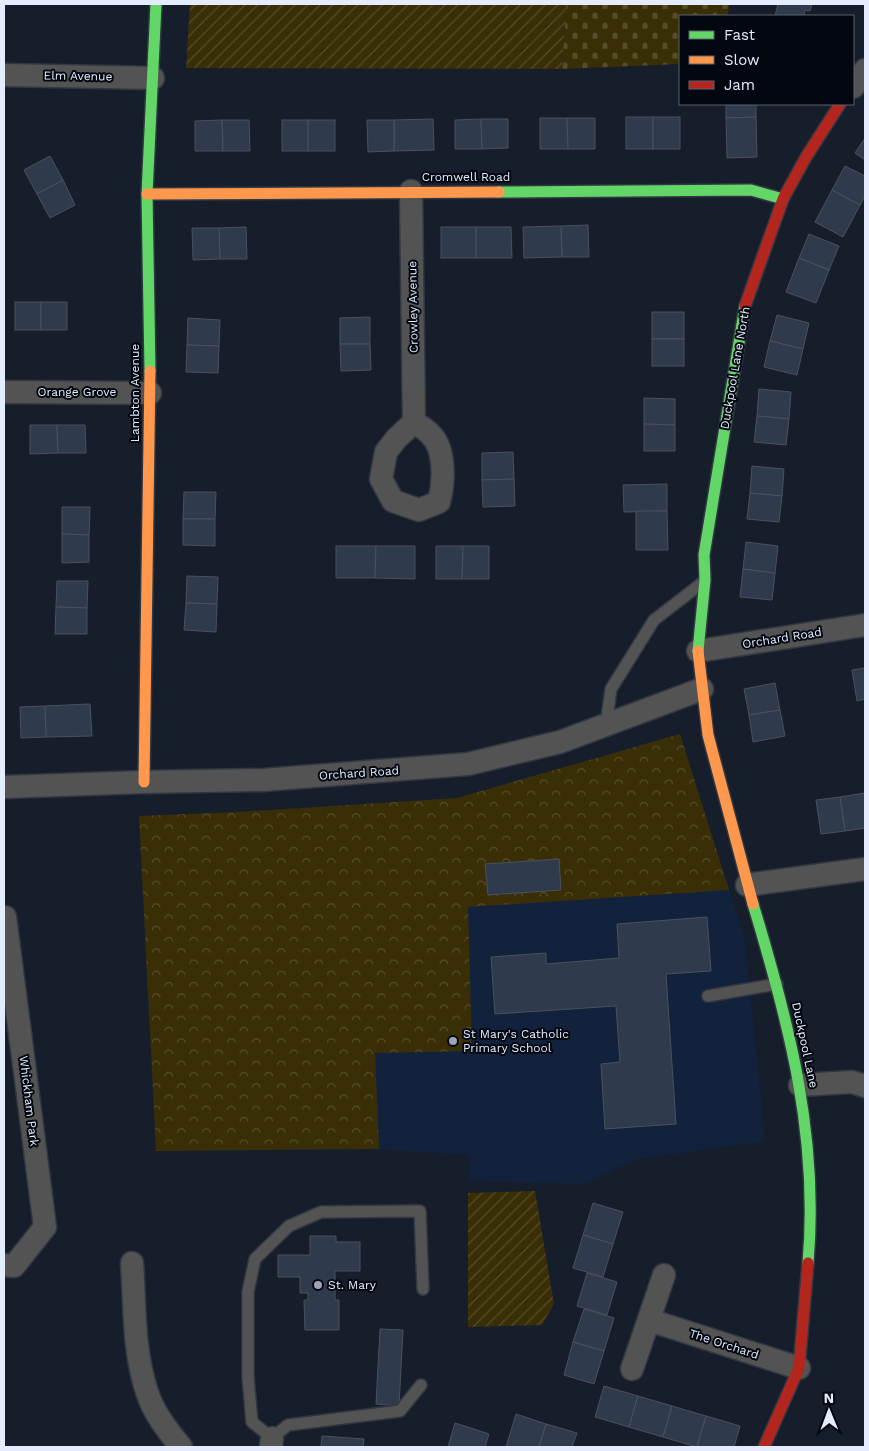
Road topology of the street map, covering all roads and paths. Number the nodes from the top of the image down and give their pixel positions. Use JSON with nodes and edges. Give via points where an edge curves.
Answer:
{"nodes":[{"id":1,"x":156,"y":4,"type":"edge"},
{"id":2,"x":865,"y":70,"type":"edge"},
{"id":3,"x":4,"y":75,"type":"edge"},
{"id":4,"x":153,"y":78,"type":"junction"},
{"id":5,"x":854,"y":86,"type":"edge"},
{"id":6,"x":839,"y":105,"type":"edge"},
{"id":7,"x":411,"y":191,"type":"junction"},
{"id":8,"x":147,"y":194,"type":"junction"},
{"id":9,"x":783,"y":198,"type":"junction"},
{"id":10,"x":4,"y":392,"type":"edge"},
{"id":11,"x":150,"y":393,"type":"junction"},
{"id":12,"x":414,"y":422,"type":"dead end"},
{"id":13,"x":705,"y":580,"type":"junction"},
{"id":14,"x":865,"y":625,"type":"edge"},
{"id":15,"x":698,"y":651,"type":"junction"},
{"id":16,"x":702,"y":689,"type":"junction"},
{"id":17,"x":606,"y":725,"type":"junction"},
{"id":18,"x":144,"y":782,"type":"junction"},
{"id":19,"x":4,"y":787,"type":"edge"},
{"id":20,"x":865,"y":869,"type":"edge"},
{"id":21,"x":748,"y":885,"type":"junction"},
{"id":22,"x":5,"y":917,"type":"dead end"},
{"id":23,"x":777,"y":984,"type":"junction"},
{"id":24,"x":708,"y":996,"type":"dead end"},
{"id":25,"x":800,"y":1085,"type":"junction"},
{"id":26,"x":865,"y":1086,"type":"edge"},
{"id":27,"x":132,"y":1263,"type":"dead end"},
{"id":28,"x":4,"y":1265,"type":"edge"},
{"id":29,"x":664,"y":1275,"type":"dead end"},
{"id":30,"x":423,"y":1289,"type":"dead end"},
{"id":31,"x":649,"y":1320,"type":"junction"},
{"id":32,"x":799,"y":1368,"type":"junction"},
{"id":33,"x":632,"y":1369,"type":"dead end"},
{"id":34,"x":421,"y":1385,"type":"dead end"},
{"id":35,"x":272,"y":1443,"type":"edge"},
{"id":36,"x":181,"y":1447,"type":"edge"},
{"id":37,"x":764,"y":1447,"type":"edge"}],
"edges":[{"from":1,"to":4,"type":"street","name":"Lambton Avenue"},
{"from":2,"to":5,"type":"street"},
{"from":3,"to":4,"type":"street","name":"Elm Avenue"},
{"from":4,"to":8,"type":"street","name":"Lambton Avenue"},
{"from":6,"to":9,"type":"street","name":"Duckpool Lane North"},
{"from":7,"to":8,"type":"street","name":"Cromwell Road"},
{"from":7,"to":9,"type":"street","name":"Cromwell Road","via":[[751,190]]},
{"from":7,"to":12,"type":"street","name":"Crowley Avenue"},
{"from":8,"to":11,"type":"street","name":"Lambton Avenue"},
{"from":9,"to":13,"type":"street","name":"Duckpool Lane North","via":[[744,309],[704,555]]},
{"from":10,"to":11,"type":"street","name":"Orange Grove"},
{"from":11,"to":18,"type":"street","name":"Lambton Avenue"},
{"from":13,"to":15,"type":"street","name":"Duckpool Lane North"},
{"from":13,"to":17,"type":"lane","via":[[654,620],[611,689]]},
{"from":14,"to":15,"type":"street","name":"Orchard Road"},
{"from":15,"to":16,"type":"street","name":"Duckpool Lane"},
{"from":16,"to":17,"type":"street","name":"Orchard Road"},
{"from":16,"to":21,"type":"street","name":"Duckpool Lane","via":[[708,735]]},
{"from":17,"to":18,"type":"street","name":"Orchard Road","via":[[560,742],[468,764],[263,780]]},
{"from":18,"to":19,"type":"street","name":"Orchard Road"},
{"from":20,"to":21,"type":"street"},
{"from":21,"to":23,"type":"street","name":"Duckpool Lane"},
{"from":22,"to":28,"type":"street","name":"Whickham Park","via":[[45,1227],[14,1266]]},
{"from":23,"to":24,"type":"lane"},
{"from":23,"to":25,"type":"street","name":"Duckpool Lane"},
{"from":25,"to":26,"type":"street","via":[[852,1082]]},
{"from":25,"to":32,"type":"street","name":"Duckpool Lane","via":[[810,1164],[811,1230]]},
{"from":27,"to":36,"type":"street","via":[[137,1348],[147,1394]]},
{"from":29,"to":31,"type":"street"},
{"from":30,"to":35,"type":"lane","via":[[420,1211],[321,1212],[289,1226],[255,1259],[248,1292],[248,1377],[252,1422]]},
{"from":31,"to":32,"type":"street","name":"The Orchard"},
{"from":31,"to":33,"type":"street"},
{"from":32,"to":37,"type":"street","name":"Duckpool Lane"},
{"from":34,"to":35,"type":"lane","via":[[400,1411],[288,1425]]}]}
